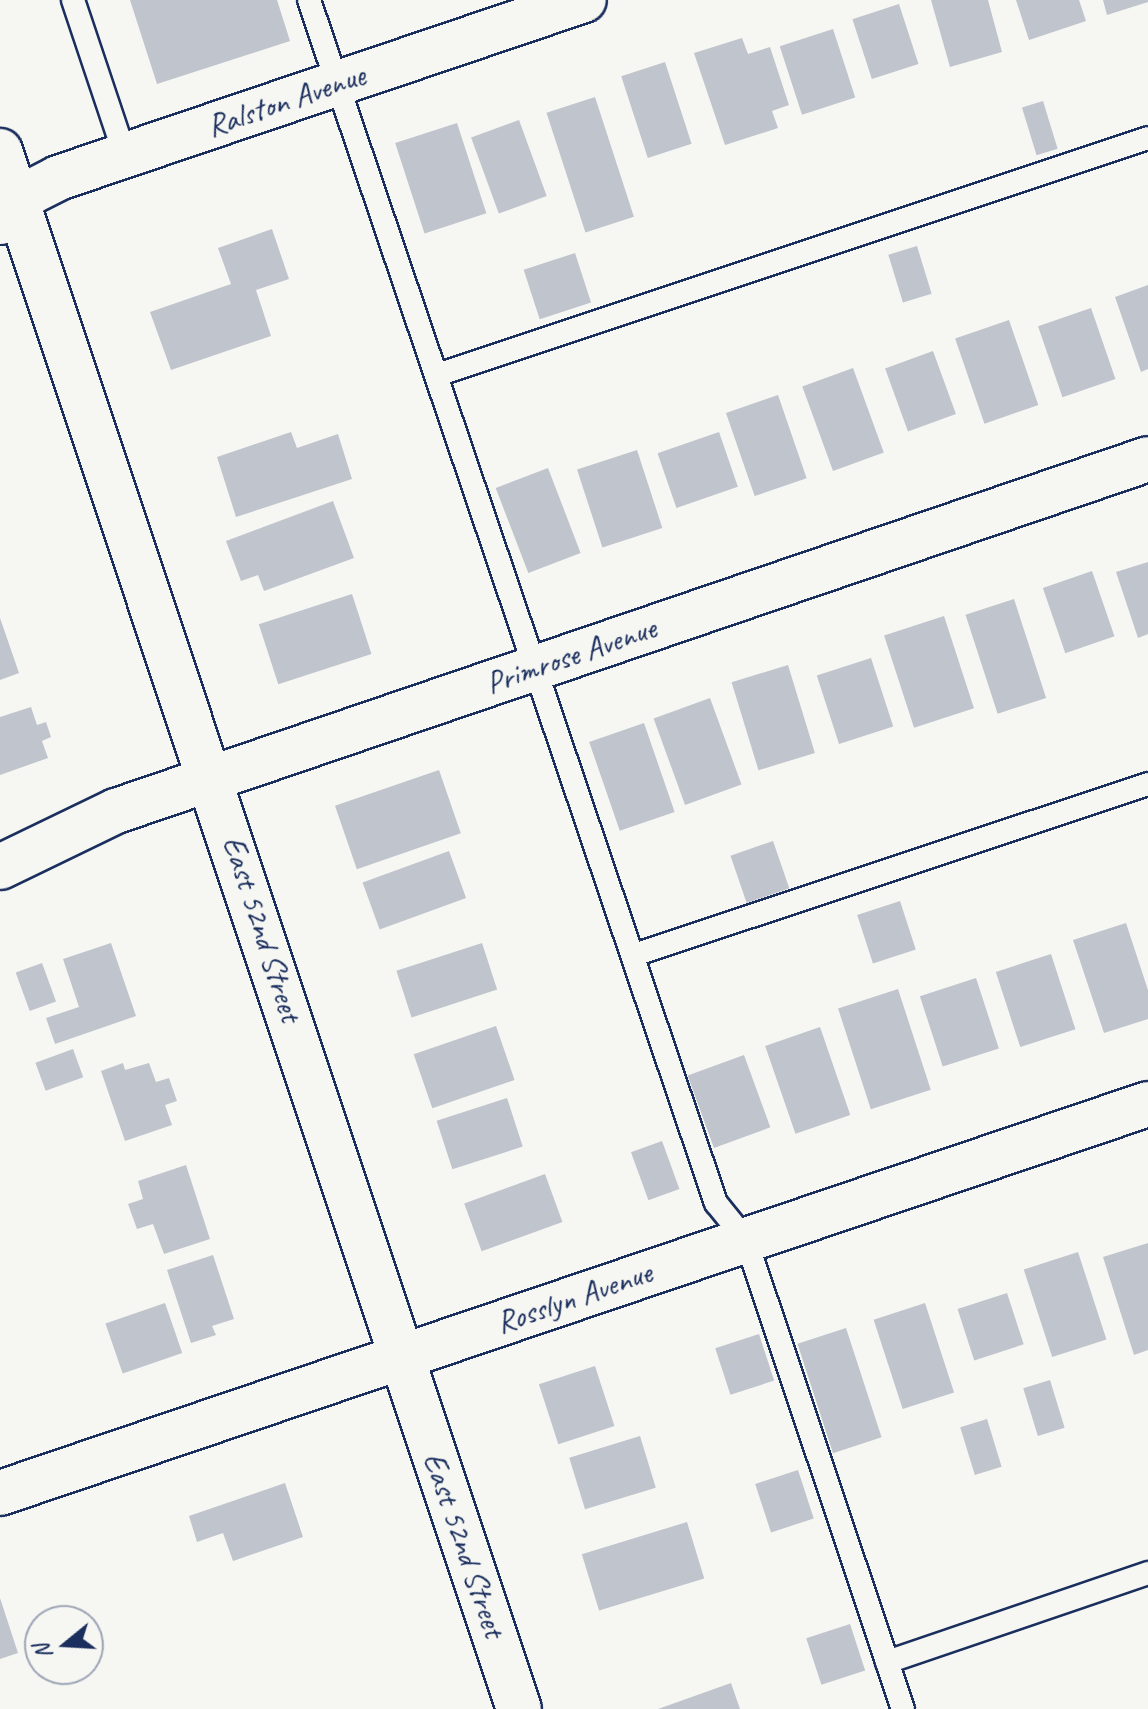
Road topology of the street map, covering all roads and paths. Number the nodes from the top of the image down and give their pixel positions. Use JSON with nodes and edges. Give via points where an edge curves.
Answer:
{"nodes":[{"id":1,"x":73,"y":0,"type":"edge"},
{"id":2,"x":309,"y":0,"type":"edge"},
{"id":3,"x":584,"y":0,"type":"edge"},
{"id":4,"x":337,"y":83,"type":"junction"},
{"id":5,"x":1148,"y":138,"type":"edge"},
{"id":6,"x":0,"y":151,"type":"edge"},
{"id":7,"x":125,"y":155,"type":"junction"},
{"id":8,"x":9,"y":214,"type":"edge"},
{"id":9,"x":437,"y":375,"type":"junction"},
{"id":10,"x":1148,"y":459,"type":"edge"},
{"id":11,"x":538,"y":667,"type":"junction"},
{"id":12,"x":213,"y":778,"type":"junction"},
{"id":13,"x":1148,"y":784,"type":"edge"},
{"id":14,"x":0,"y":867,"type":"edge"},
{"id":15,"x":634,"y":955,"type":"junction"},
{"id":16,"x":1148,"y":1104,"type":"edge"},
{"id":17,"x":746,"y":1240,"type":"junction"},
{"id":18,"x":401,"y":1359,"type":"junction"},
{"id":19,"x":0,"y":1493,"type":"edge"},
{"id":20,"x":1148,"y":1573,"type":"edge"},
{"id":21,"x":887,"y":1662,"type":"junction"},
{"id":22,"x":519,"y":1709,"type":"edge"},
{"id":23,"x":903,"y":1709,"type":"edge"}],
"edges":[{"from":1,"to":7,"type":"lane"},
{"from":2,"to":4,"type":"lane"},
{"from":3,"to":4,"type":"street","name":"Ralston Avenue"},
{"from":4,"to":7,"type":"street","name":"Ralston Avenue"},
{"from":4,"to":9,"type":"lane"},
{"from":5,"to":9,"type":"lane"},
{"from":6,"to":8,"type":"street","name":"East 52nd Street"},
{"from":7,"to":8,"type":"street","name":"Ralston Avenue","via":[[43,185]]},
{"from":8,"to":12,"type":"street","name":"East 52nd Street"},
{"from":9,"to":11,"type":"lane"},
{"from":10,"to":11,"type":"street","name":"Primrose Avenue"},
{"from":11,"to":12,"type":"street","name":"Primrose Avenue"},
{"from":11,"to":15,"type":"lane"},
{"from":12,"to":14,"type":"street","name":"Primrose Avenue","via":[[116,811]]},
{"from":12,"to":18,"type":"street","name":"East 52nd Street"},
{"from":13,"to":15,"type":"lane"},
{"from":15,"to":17,"type":"lane","via":[[716,1203]]},
{"from":16,"to":17,"type":"street","name":"Rosslyn Avenue"},
{"from":17,"to":18,"type":"street","name":"Rosslyn Avenue"},
{"from":17,"to":21,"type":"lane"},
{"from":18,"to":19,"type":"street","name":"Rosslyn Avenue"},
{"from":18,"to":22,"type":"street","name":"East 52nd Street"},
{"from":20,"to":21,"type":"lane"},
{"from":21,"to":23,"type":"lane"}]}
